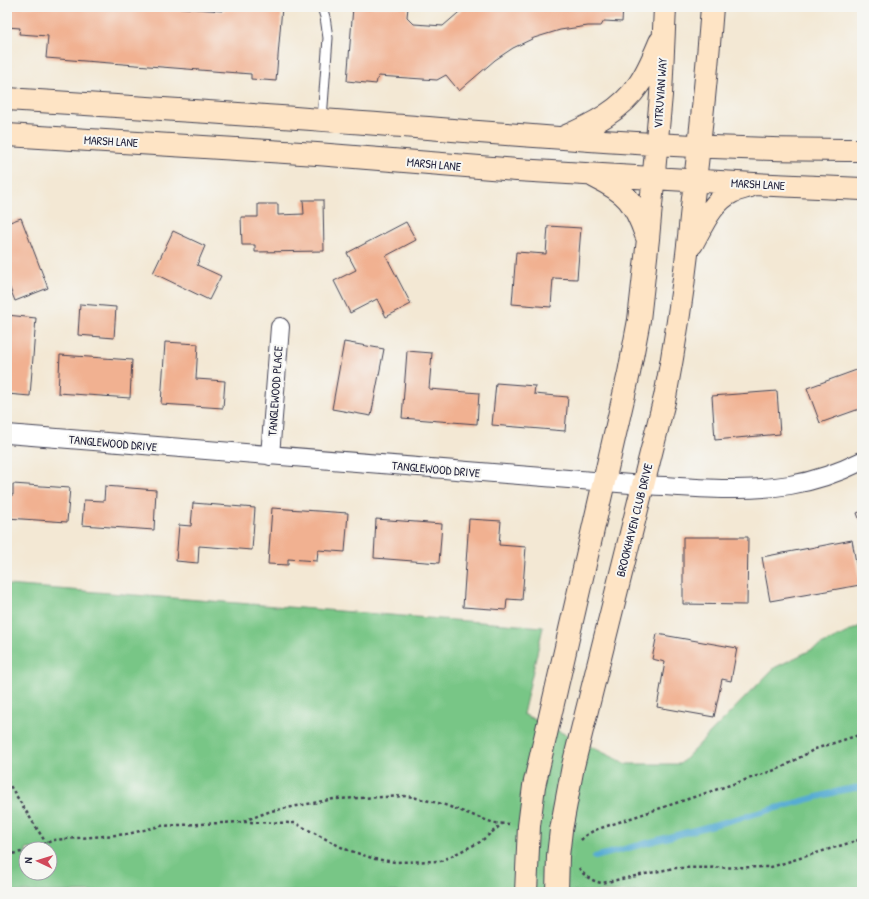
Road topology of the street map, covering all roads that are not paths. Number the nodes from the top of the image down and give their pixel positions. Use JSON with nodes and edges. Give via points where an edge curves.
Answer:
{"nodes":[{"id":1,"x":322,"y":7,"type":"edge"},
{"id":2,"x":665,"y":7,"type":"edge"},
{"id":3,"x":712,"y":7,"type":"edge"},
{"id":4,"x":665,"y":32,"type":"junction"},
{"id":5,"x":7,"y":98,"type":"edge"},
{"id":6,"x":322,"y":119,"type":"junction"},
{"id":7,"x":7,"y":135,"type":"edge"},
{"id":8,"x":562,"y":138,"type":"junction"},
{"id":9,"x":656,"y":144,"type":"junction"},
{"id":10,"x":699,"y":146,"type":"junction"},
{"id":11,"x":862,"y":150,"type":"edge"},
{"id":12,"x":317,"y":154,"type":"junction"},
{"id":13,"x":590,"y":174,"type":"junction"},
{"id":14,"x":653,"y":178,"type":"junction"},
{"id":15,"x":696,"y":181,"type":"junction"},
{"id":16,"x":754,"y":184,"type":"junction"},
{"id":17,"x":862,"y":189,"type":"edge"},
{"id":18,"x":648,"y":239,"type":"junction"},
{"id":19,"x":688,"y":252,"type":"junction"},
{"id":20,"x":280,"y":327,"type":"dead end"},
{"id":21,"x":7,"y":434,"type":"edge"},
{"id":22,"x":270,"y":456,"type":"junction"},
{"id":23,"x":862,"y":461,"type":"edge"},
{"id":24,"x":605,"y":482,"type":"junction"},
{"id":25,"x":643,"y":486,"type":"junction"},
{"id":26,"x":529,"y":826,"type":"junction"},
{"id":27,"x":561,"y":830,"type":"junction"},
{"id":28,"x":526,"y":892,"type":"edge"},
{"id":29,"x":557,"y":892,"type":"edge"}],
"edges":[{"from":1,"to":6,"type":"lane","via":[[328,38]]},
{"from":2,"to":4,"type":"main road","name":"VITRUVIAN WAY"},
{"from":3,"to":10,"type":"main road"},
{"from":4,"to":8,"type":"main road","via":[[649,66],[630,95],[604,116]]},
{"from":4,"to":9,"type":"main road","name":"VITRUVIAN WAY"},
{"from":5,"to":6,"type":"main road"},
{"from":6,"to":8,"type":"main road"},
{"from":6,"to":12,"type":"main road"},
{"from":7,"to":12,"type":"main road","name":"MARSH LANE"},
{"from":8,"to":9,"type":"main road"},
{"from":9,"to":10,"type":"main road"},
{"from":9,"to":14,"type":"main road","name":"VITRUVIAN WAY"},
{"from":10,"to":11,"type":"main road"},
{"from":10,"to":15,"type":"main road","name":"BROOKHAVEN CLUB DRIVE"},
{"from":12,"to":13,"type":"main road","name":"MARSH LANE"},
{"from":13,"to":14,"type":"main road","name":"MARSH LANE"},
{"from":13,"to":18,"type":"main road","via":[[613,186],[635,207]]},
{"from":14,"to":15,"type":"main road","name":"MARSH LANE"},
{"from":14,"to":18,"type":"main road"},
{"from":15,"to":16,"type":"main road","name":"MARSH LANE"},
{"from":15,"to":19,"type":"main road","name":"BROOKHAVEN CLUB DRIVE"},
{"from":16,"to":17,"type":"main road","name":"MARSH LANE"},
{"from":16,"to":19,"type":"main road","via":[[732,192],[714,207]]},
{"from":18,"to":24,"type":"main road","via":[[639,320]]},
{"from":19,"to":25,"type":"main road","name":"BROOKHAVEN CLUB DRIVE","via":[[676,342]]},
{"from":20,"to":22,"type":"street","name":"TANGLEWOOD PLACE"},
{"from":21,"to":22,"type":"street","name":"TANGLEWOOD DRIVE"},
{"from":22,"to":24,"type":"street","name":"TANGLEWOOD DRIVE"},
{"from":23,"to":25,"type":"street","name":"TANGLEWOOD DRIVE","via":[[840,472],[790,485],[745,489]]},
{"from":24,"to":25,"type":"street","name":"TANGLEWOOD DRIVE"},
{"from":24,"to":26,"type":"main road","via":[[534,786]]},
{"from":25,"to":27,"type":"main road","name":"BROOKHAVEN CLUB DRIVE","via":[[573,766]]},
{"from":26,"to":27,"type":"main road"},
{"from":26,"to":28,"type":"main road"},
{"from":27,"to":29,"type":"main road","name":"BROOKHAVEN CLUB DRIVE"}]}
